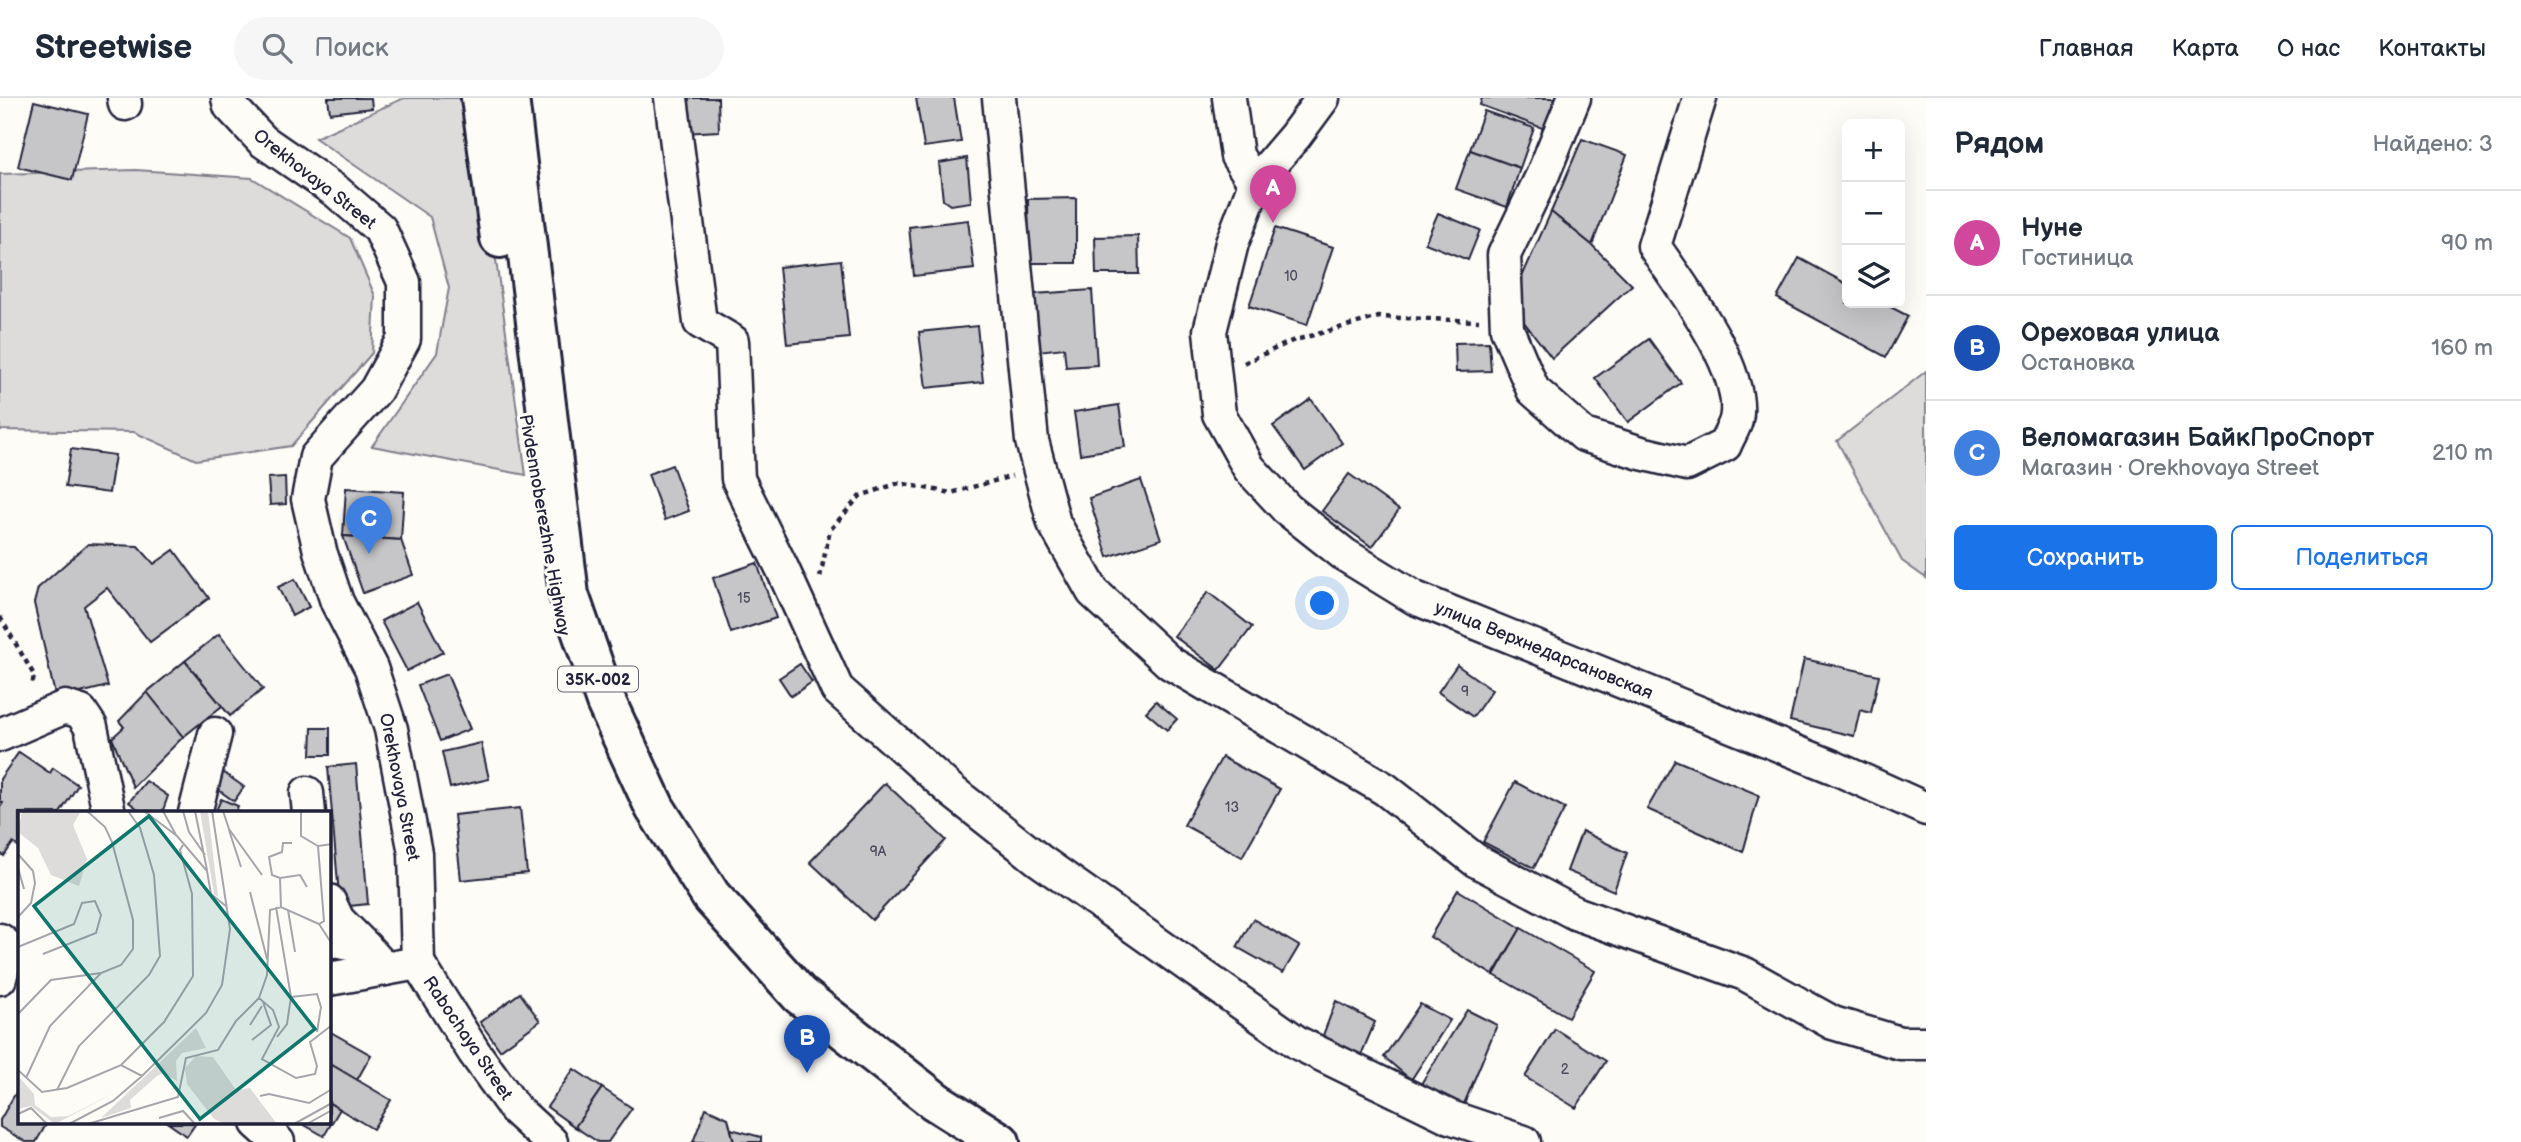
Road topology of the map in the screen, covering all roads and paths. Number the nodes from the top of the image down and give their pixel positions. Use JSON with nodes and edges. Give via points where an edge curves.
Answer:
{"nodes":[{"id":1,"x":228,"y":98,"type":"edge"},
{"id":2,"x":509,"y":98,"type":"edge"},
{"id":3,"x":671,"y":98,"type":"edge"},
{"id":4,"x":999,"y":98,"type":"edge"},
{"id":5,"x":1229,"y":98,"type":"edge"},
{"id":6,"x":1323,"y":98,"type":"edge"},
{"id":7,"x":1574,"y":98,"type":"edge"},
{"id":8,"x":1700,"y":98,"type":"edge"},
{"id":9,"x":483,"y":116,"type":"edge"},
{"id":10,"x":1255,"y":183,"type":"junction"},
{"id":11,"x":1507,"y":329,"type":"junction"},
{"id":12,"x":1214,"y":372,"type":"junction"},
{"id":13,"x":1040,"y":469,"type":"junction"},
{"id":14,"x":802,"y":611,"type":"junction"},
{"id":15,"x":0,"y":617,"type":"edge"},
{"id":16,"x":31,"y":698,"type":"dead end"},
{"id":17,"x":215,"y":734,"type":"dead end"},
{"id":18,"x":0,"y":735,"type":"edge"},
{"id":19,"x":1926,"y":809,"type":"edge"},
{"id":20,"x":109,"y":811,"type":"edge"},
{"id":21,"x":196,"y":811,"type":"edge"},
{"id":22,"x":331,"y":905,"type":"edge"},
{"id":23,"x":0,"y":940,"type":"edge"},
{"id":24,"x":331,"y":941,"type":"edge"},
{"id":25,"x":375,"y":958,"type":"junction"},
{"id":26,"x":418,"y":962,"type":"junction"},
{"id":27,"x":0,"y":978,"type":"edge"},
{"id":28,"x":331,"y":978,"type":"edge"},
{"id":29,"x":1926,"y":1043,"type":"edge"},
{"id":30,"x":258,"y":1124,"type":"edge"},
{"id":31,"x":278,"y":1142,"type":"edge"},
{"id":32,"x":551,"y":1142,"type":"edge"},
{"id":33,"x":963,"y":1142,"type":"edge"},
{"id":34,"x":1000,"y":1142,"type":"edge"},
{"id":35,"x":1524,"y":1142,"type":"edge"}],
"edges":[{"from":1,"to":26,"type":"street","name":"Orekhovaya Street","via":[[263,141],[337,192],[380,229],[404,282],[404,340],[376,390],[316,457],[308,499],[337,602],[371,668],[391,729],[415,853]]},
{"from":2,"to":34,"type":"highway","number":"35К-002","via":[[569,595],[606,702],[655,808],[711,896],[800,995],[935,1101]]},
{"from":3,"to":14,"type":"street","via":[[700,321],[732,341],[738,478]]},
{"from":4,"to":13,"type":"street","via":[[1032,441]]},
{"from":5,"to":10,"type":"street","via":[[1237,156]]},
{"from":6,"to":10,"type":"street"},
{"from":7,"to":11,"type":"street","via":[[1504,255]]},
{"from":8,"to":11,"type":"street","via":[[1654,246],[1706,324],[1735,384],[1736,419],[1725,445],[1687,464],[1584,435],[1533,390]]},
{"from":9,"to":33,"type":"highway","name":"Pivdennoberezhne Highway","via":[[537,500],[561,635],[653,847],[793,1016]]},
{"from":10,"to":12,"type":"street","via":[[1232,243],[1210,331]]},
{"from":11,"to":12,"type":"path","via":[[1477,320],[1379,317],[1292,341]]},
{"from":12,"to":19,"type":"street","name":"улица Верхнедарсановская","via":[[1219,414],[1249,468],[1287,509],[1345,555],[1415,598]]},
{"from":13,"to":14,"type":"path","via":[[951,493],[899,483],[860,496],[830,530],[821,577]]},
{"from":13,"to":29,"type":"street","via":[[1054,523],[1093,592],[1170,663],[1385,789],[1475,860],[1575,913],[1745,974],[1833,1023],[1900,1043]]},
{"from":14,"to":35,"type":"street","via":[[837,689],[953,792],[1040,860],[1298,1043],[1450,1117]]},
{"from":15,"to":16,"type":"path","via":[[34,675]]},
{"from":17,"to":21,"type":"street"},
{"from":18,"to":20,"type":"street","via":[[65,708],[81,712],[91,727]]},
{"from":22,"to":25,"type":"street","via":[[338,920]]},
{"from":23,"to":27,"type":"street","via":[[8,947]]},
{"from":24,"to":25,"type":"street"},
{"from":25,"to":26,"type":"street"},
{"from":25,"to":28,"type":"street"},
{"from":26,"to":32,"type":"street","name":"Rabochaya Street","via":[[508,1099]]},
{"from":30,"to":31,"type":"street"}]}
